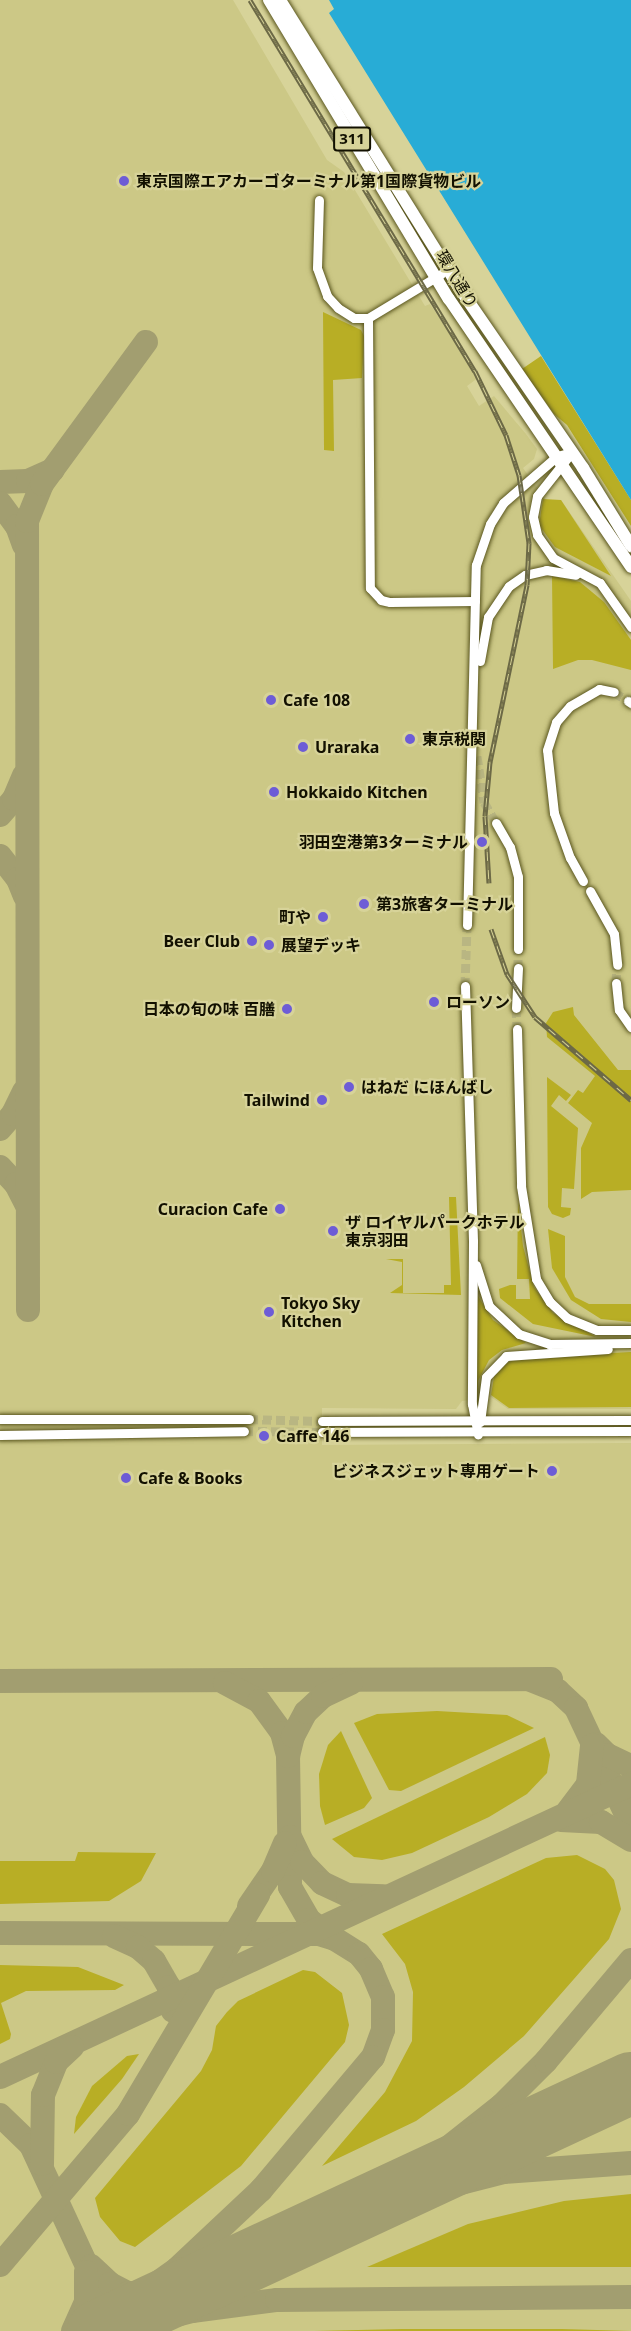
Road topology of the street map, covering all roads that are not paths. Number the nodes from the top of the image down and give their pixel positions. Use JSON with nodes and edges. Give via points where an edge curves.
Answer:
{"nodes":[{"id":1,"x":269,"y":0,"type":"edge"},
{"id":2,"x":280,"y":0,"type":"edge"},
{"id":3,"x":319,"y":200,"type":"dead end"},
{"id":4,"x":448,"y":270,"type":"junction"},
{"id":5,"x":436,"y":277,"type":"junction"},
{"id":6,"x":368,"y":318,"type":"junction"},
{"id":7,"x":572,"y":452,"type":"junction"},
{"id":8,"x":560,"y":460,"type":"junction"},
{"id":9,"x":631,"y":546,"type":"edge"},
{"id":10,"x":631,"y":567,"type":"edge"},
{"id":11,"x":609,"y":596,"type":"junction"},
{"id":12,"x":475,"y":601,"type":"junction"},
{"id":13,"x":631,"y":627,"type":"edge"},
{"id":14,"x":476,"y":684,"type":"junction"},
{"id":15,"x":614,"y":692,"type":"tunnel mouth"},
{"id":16,"x":475,"y":737,"type":"junction"},
{"id":17,"x":477,"y":756,"type":"tunnel mouth"},
{"id":18,"x":496,"y":823,"type":"tunnel mouth"},
{"id":19,"x":583,"y":880,"type":"dead end"},
{"id":20,"x":590,"y":891,"type":"dead end"},
{"id":21,"x":467,"y":925,"type":"tunnel mouth"},
{"id":22,"x":519,"y":950,"type":"tunnel mouth"},
{"id":23,"x":617,"y":965,"type":"tunnel mouth"},
{"id":24,"x":518,"y":968,"type":"tunnel mouth"},
{"id":25,"x":616,"y":983,"type":"tunnel mouth"},
{"id":26,"x":465,"y":986,"type":"tunnel mouth"},
{"id":27,"x":516,"y":1008,"type":"tunnel mouth"},
{"id":28,"x":631,"y":1027,"type":"edge"},
{"id":29,"x":517,"y":1029,"type":"tunnel mouth"},
{"id":30,"x":472,"y":1241,"type":"junction"},
{"id":31,"x":631,"y":1330,"type":"edge"},
{"id":32,"x":631,"y":1343,"type":"edge"},
{"id":33,"x":631,"y":1349,"type":"edge"},
{"id":34,"x":0,"y":1419,"type":"edge"},
{"id":35,"x":249,"y":1419,"type":"tunnel mouth"},
{"id":36,"x":477,"y":1419,"type":"junction"},
{"id":37,"x":631,"y":1420,"type":"edge"},
{"id":38,"x":322,"y":1421,"type":"tunnel mouth"},
{"id":39,"x":244,"y":1431,"type":"tunnel mouth"},
{"id":40,"x":631,"y":1431,"type":"edge"},
{"id":41,"x":322,"y":1432,"type":"tunnel mouth"},
{"id":42,"x":478,"y":1434,"type":"junction"},
{"id":43,"x":0,"y":1435,"type":"edge"}],
"edges":[{"from":1,"to":5,"type":"main road","name":"環八通り","number":"311"},
{"from":2,"to":4,"type":"main road","name":"環八通り","number":"311"},
{"from":3,"to":6,"type":"street","via":[[321,282],[338,308],[354,318]]},
{"from":4,"to":5,"type":"street"},
{"from":4,"to":7,"type":"main road","name":"環八通り","number":"311"},
{"from":5,"to":6,"type":"street"},
{"from":5,"to":8,"type":"main road","name":"環八通り","number":"311"},
{"from":6,"to":12,"type":"street","via":[[370,588],[381,600],[390,602]]},
{"from":7,"to":8,"type":"street"},
{"from":7,"to":9,"type":"main road","number":"311"},
{"from":8,"to":10,"type":"main road","name":"環八通り","number":"311"},
{"from":8,"to":11,"type":"street","via":[[537,496],[533,517],[537,535],[553,558],[592,577]]},
{"from":8,"to":12,"type":"street","via":[[503,503],[490,524],[477,565]]},
{"from":11,"to":13,"type":"street"},
{"from":11,"to":14,"type":"street","via":[[566,572],[546,570],[517,580],[491,609]]},
{"from":12,"to":14,"type":"street"},
{"from":14,"to":16,"type":"street"},
{"from":15,"to":19,"type":"street","via":[[599,689],[570,706],[556,722],[547,750],[554,813],[570,858]]},
{"from":16,"to":17,"type":"street"},
{"from":16,"to":21,"type":"street"},
{"from":18,"to":22,"type":"street","via":[[510,847],[518,878]]},
{"from":20,"to":23,"type":"street","via":[[614,934]]},
{"from":24,"to":27,"type":"street"},
{"from":25,"to":28,"type":"street","via":[[619,1010]]},
{"from":26,"to":30,"type":"street"},
{"from":29,"to":31,"type":"street","via":[[521,1186],[536,1279],[550,1302],[567,1318],[597,1330]]},
{"from":30,"to":32,"type":"street","via":[[483,1293],[492,1311],[514,1331],[549,1344]]},
{"from":30,"to":36,"type":"street"},
{"from":33,"to":36,"type":"street","via":[[556,1350],[506,1356],[486,1377]]},
{"from":34,"to":35,"type":"street"},
{"from":36,"to":37,"type":"street"},
{"from":36,"to":38,"type":"street"},
{"from":36,"to":42,"type":"street"},
{"from":39,"to":43,"type":"street"},
{"from":40,"to":42,"type":"street"},
{"from":41,"to":42,"type":"street"}]}
